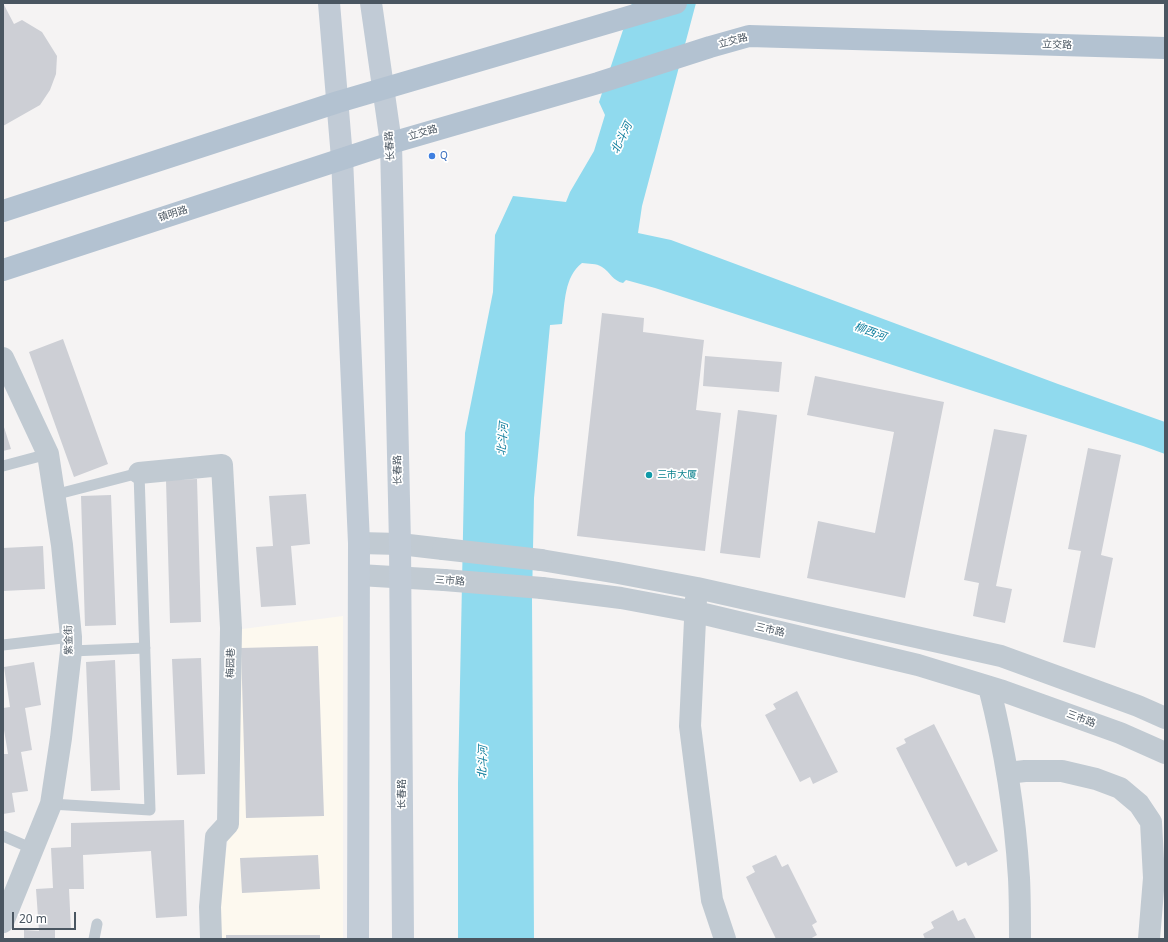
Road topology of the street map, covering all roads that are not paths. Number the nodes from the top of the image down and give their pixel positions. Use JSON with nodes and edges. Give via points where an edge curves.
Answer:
{"nodes":[{"id":1,"x":329,"y":3,"type":"edge"},
{"id":2,"x":371,"y":3,"type":"edge"},
{"id":3,"x":676,"y":3,"type":"edge"},
{"id":4,"x":1165,"y":48,"type":"edge"},
{"id":5,"x":383,"y":90,"type":"junction"},
{"id":6,"x":338,"y":102,"type":"junction"},
{"id":7,"x":391,"y":143,"type":"junction"},
{"id":8,"x":342,"y":158,"type":"junction"},
{"id":9,"x":3,"y":211,"type":"edge"},
{"id":10,"x":3,"y":270,"type":"edge"},
{"id":11,"x":3,"y":358,"type":"edge"},
{"id":12,"x":48,"y":454,"type":"junction"},
{"id":13,"x":3,"y":466,"type":"edge"},
{"id":14,"x":139,"y":473,"type":"junction"},
{"id":15,"x":54,"y":495,"type":"junction"},
{"id":16,"x":360,"y":543,"type":"junction"},
{"id":17,"x":400,"y":544,"type":"junction"},
{"id":18,"x":360,"y":575,"type":"junction"},
{"id":19,"x":400,"y":577,"type":"junction"},
{"id":20,"x":697,"y":588,"type":"junction"},
{"id":21,"x":696,"y":612,"type":"junction"},
{"id":22,"x":71,"y":644,"type":"junction"},
{"id":23,"x":3,"y":645,"type":"edge"},
{"id":24,"x":145,"y":648,"type":"junction"},
{"id":25,"x":989,"y":687,"type":"junction"},
{"id":26,"x":1165,"y":718,"type":"edge"},
{"id":27,"x":1165,"y":753,"type":"edge"},
{"id":28,"x":1007,"y":773,"type":"junction"},
{"id":29,"x":51,"y":804,"type":"junction"},
{"id":30,"x":3,"y":836,"type":"edge"},
{"id":31,"x":33,"y":849,"type":"junction"},
{"id":32,"x":3,"y":922,"type":"edge"},
{"id":33,"x":97,"y":924,"type":"dead end"},
{"id":34,"x":94,"y":939,"type":"edge"},
{"id":35,"x":211,"y":939,"type":"edge"},
{"id":36,"x":358,"y":939,"type":"edge"},
{"id":37,"x":403,"y":939,"type":"edge"},
{"id":38,"x":725,"y":939,"type":"edge"},
{"id":39,"x":1020,"y":939,"type":"edge"},
{"id":40,"x":1149,"y":939,"type":"edge"}],
"edges":[{"from":1,"to":6,"type":"main road"},
{"from":2,"to":5,"type":"main road","name":"长春路"},
{"from":3,"to":5,"type":"main road"},
{"from":4,"to":7,"type":"main road","name":"立交路","via":[[750,36]]},
{"from":5,"to":6,"type":"main road"},
{"from":5,"to":7,"type":"main road","name":"长春路"},
{"from":6,"to":8,"type":"main road"},
{"from":6,"to":9,"type":"main road"},
{"from":7,"to":8,"type":"main road","name":"立交路"},
{"from":7,"to":17,"type":"main road","name":"长春路"},
{"from":8,"to":10,"type":"main road","name":"镇明路"},
{"from":8,"to":16,"type":"main road"},
{"from":11,"to":12,"type":"street","name":"紫金街"},
{"from":12,"to":13,"type":"lane"},
{"from":12,"to":15,"type":"street","name":"紫金街"},
{"from":14,"to":15,"type":"lane"},
{"from":14,"to":24,"type":"lane"},
{"from":14,"to":35,"type":"street","name":"梅园巷","via":[[222,465],[231,628],[228,824],[216,837],[210,907]]},
{"from":15,"to":22,"type":"street","name":"紫金街","via":[[62,545]]},
{"from":16,"to":17,"type":"street"},
{"from":16,"to":18,"type":"main road"},
{"from":17,"to":19,"type":"main road","name":"长春路"},
{"from":17,"to":20,"type":"street","bridge":true,"via":[[541,560]]},
{"from":18,"to":19,"type":"street","name":"三市路"},
{"from":18,"to":36,"type":"main road"},
{"from":19,"to":21,"type":"street","name":"三市路","bridge":true,"via":[[542,588],[621,598]]},
{"from":19,"to":37,"type":"main road","name":"长春路"},
{"from":20,"to":21,"type":"street"},
{"from":20,"to":26,"type":"street","via":[[1001,656]]},
{"from":21,"to":25,"type":"street","name":"三市路","via":[[918,665]]},
{"from":21,"to":38,"type":"street","via":[[690,726],[712,900]]},
{"from":22,"to":23,"type":"lane"},
{"from":22,"to":24,"type":"lane"},
{"from":22,"to":29,"type":"street","name":"紫金街"},
{"from":24,"to":29,"type":"lane","via":[[150,810]]},
{"from":25,"to":27,"type":"street","name":"三市路","via":[[1120,733]]},
{"from":25,"to":28,"type":"street","via":[[998,720]]},
{"from":28,"to":39,"type":"street","via":[[1019,878]]},
{"from":28,"to":40,"type":"street","via":[[1062,771],[1120,788],[1139,804],[1151,822],[1154,878]]},
{"from":29,"to":31,"type":"street","name":"紫金街"},
{"from":30,"to":31,"type":"lane"},
{"from":31,"to":32,"type":"street","name":"紫金街"},
{"from":33,"to":34,"type":"lane"}]}
